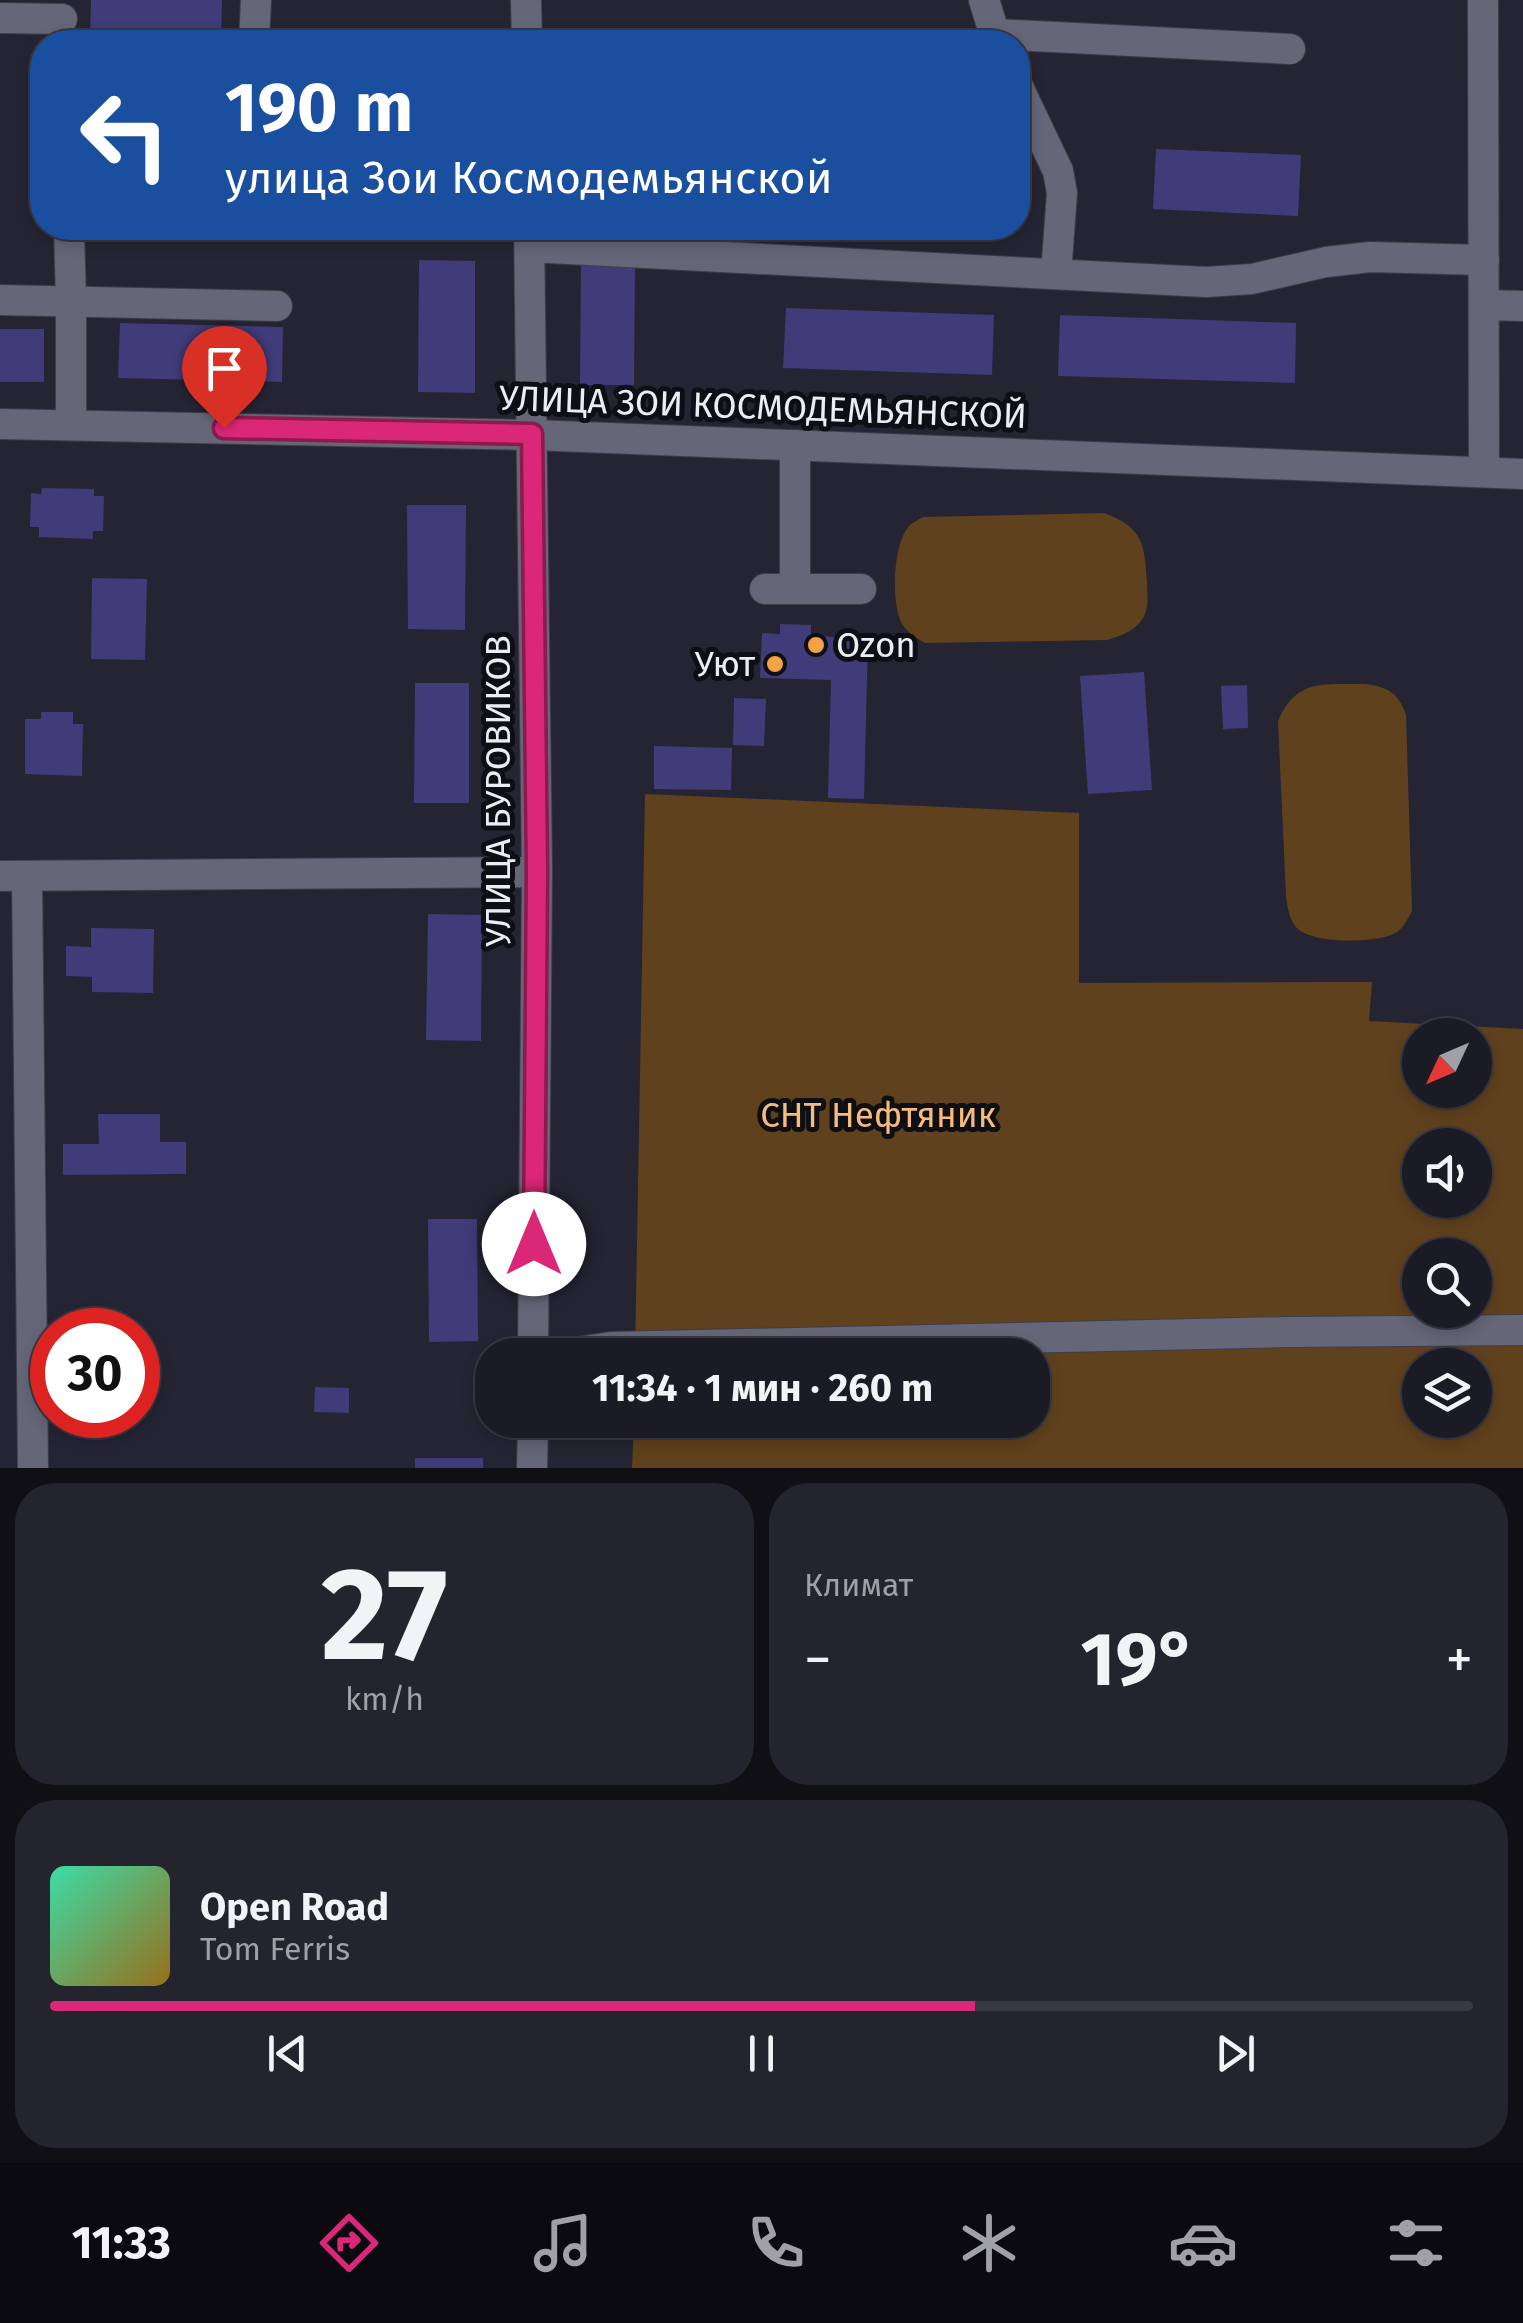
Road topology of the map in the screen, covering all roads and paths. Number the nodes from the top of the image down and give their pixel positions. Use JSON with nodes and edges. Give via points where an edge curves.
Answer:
{"nodes":[{"id":1,"x":256,"y":0,"type":"edge"},
{"id":2,"x":526,"y":0,"type":"edge"},
{"id":3,"x":984,"y":0,"type":"edge"},
{"id":4,"x":1483,"y":0,"type":"edge"},
{"id":5,"x":0,"y":18,"type":"edge"},
{"id":6,"x":62,"y":20,"type":"edge"},
{"id":7,"x":255,"y":30,"type":"edge"},
{"id":8,"x":527,"y":30,"type":"edge"},
{"id":9,"x":993,"y":30,"type":"edge"},
{"id":10,"x":1030,"y":39,"type":"edge"},
{"id":11,"x":1290,"y":48,"type":"dead end"},
{"id":12,"x":1030,"y":112,"type":"edge"},
{"id":13,"x":68,"y":240,"type":"edge"},
{"id":14,"x":530,"y":240,"type":"edge"},
{"id":15,"x":573,"y":240,"type":"edge"},
{"id":16,"x":1484,"y":260,"type":"junction"},
{"id":17,"x":1056,"y":274,"type":"junction"},
{"id":18,"x":0,"y":300,"type":"edge"},
{"id":19,"x":71,"y":301,"type":"junction"},
{"id":20,"x":1484,"y":304,"type":"junction"},
{"id":21,"x":278,"y":306,"type":"dead end"},
{"id":22,"x":1523,"y":306,"type":"edge"},
{"id":23,"x":0,"y":424,"type":"edge"},
{"id":24,"x":70,"y":425,"type":"junction"},
{"id":25,"x":532,"y":434,"type":"junction"},
{"id":26,"x":795,"y":445,"type":"junction"},
{"id":27,"x":1484,"y":472,"type":"junction"},
{"id":28,"x":1523,"y":474,"type":"edge"},
{"id":29,"x":861,"y":590,"type":"dead end"},
{"id":30,"x":537,"y":872,"type":"junction"},
{"id":31,"x":14,"y":876,"type":"edge"},
{"id":32,"x":1523,"y":1330,"type":"edge"},
{"id":33,"x":534,"y":1338,"type":"edge"},
{"id":34,"x":1018,"y":1338,"type":"edge"},
{"id":35,"x":533,"y":1438,"type":"edge"},
{"id":36,"x":33,"y":1468,"type":"edge"},
{"id":37,"x":532,"y":1468,"type":"edge"}],
"edges":[{"from":1,"to":7,"type":"street"},
{"from":2,"to":8,"type":"street"},
{"from":3,"to":9,"type":"street"},
{"from":4,"to":16,"type":"street"},
{"from":5,"to":6,"type":"street"},
{"from":10,"to":11,"type":"street"},
{"from":12,"to":17,"type":"street","via":[[1062,193]]},
{"from":13,"to":19,"type":"street"},
{"from":14,"to":25,"type":"street","name":"УЛИЦА БУРОВИКОВ"},
{"from":15,"to":17,"type":"street"},
{"from":16,"to":17,"type":"street","via":[[1370,257],[1206,282]]},
{"from":16,"to":20,"type":"street"},
{"from":18,"to":19,"type":"street"},
{"from":19,"to":21,"type":"street"},
{"from":19,"to":24,"type":"street"},
{"from":20,"to":22,"type":"street"},
{"from":20,"to":27,"type":"street"},
{"from":23,"to":24,"type":"street","name":"УЛИЦА ЗОИ КОСМОДЕМЬЯНСКОЙ"},
{"from":24,"to":25,"type":"street","name":"УЛИЦА ЗОИ КОСМОДЕМЬЯНСКОЙ"},
{"from":25,"to":26,"type":"street","name":"УЛИЦА ЗОИ КОСМОДЕМЬЯНСКОЙ"},
{"from":25,"to":30,"type":"street","name":"УЛИЦА БУРОВИКОВ"},
{"from":26,"to":27,"type":"street","name":"УЛИЦА ЗОИ КОСМОДЕМЬЯНСКОЙ"},
{"from":26,"to":29,"type":"street","via":[[780,589]]},
{"from":27,"to":28,"type":"street","name":"УЛИЦА ЗОИ КОСМОДЕМЬЯНСКОЙ"},
{"from":30,"to":31,"type":"street"},
{"from":30,"to":33,"type":"street","name":"УЛИЦА БУРОВИКОВ"},
{"from":31,"to":36,"type":"street"},
{"from":32,"to":34,"type":"street"},
{"from":35,"to":37,"type":"street"}]}
